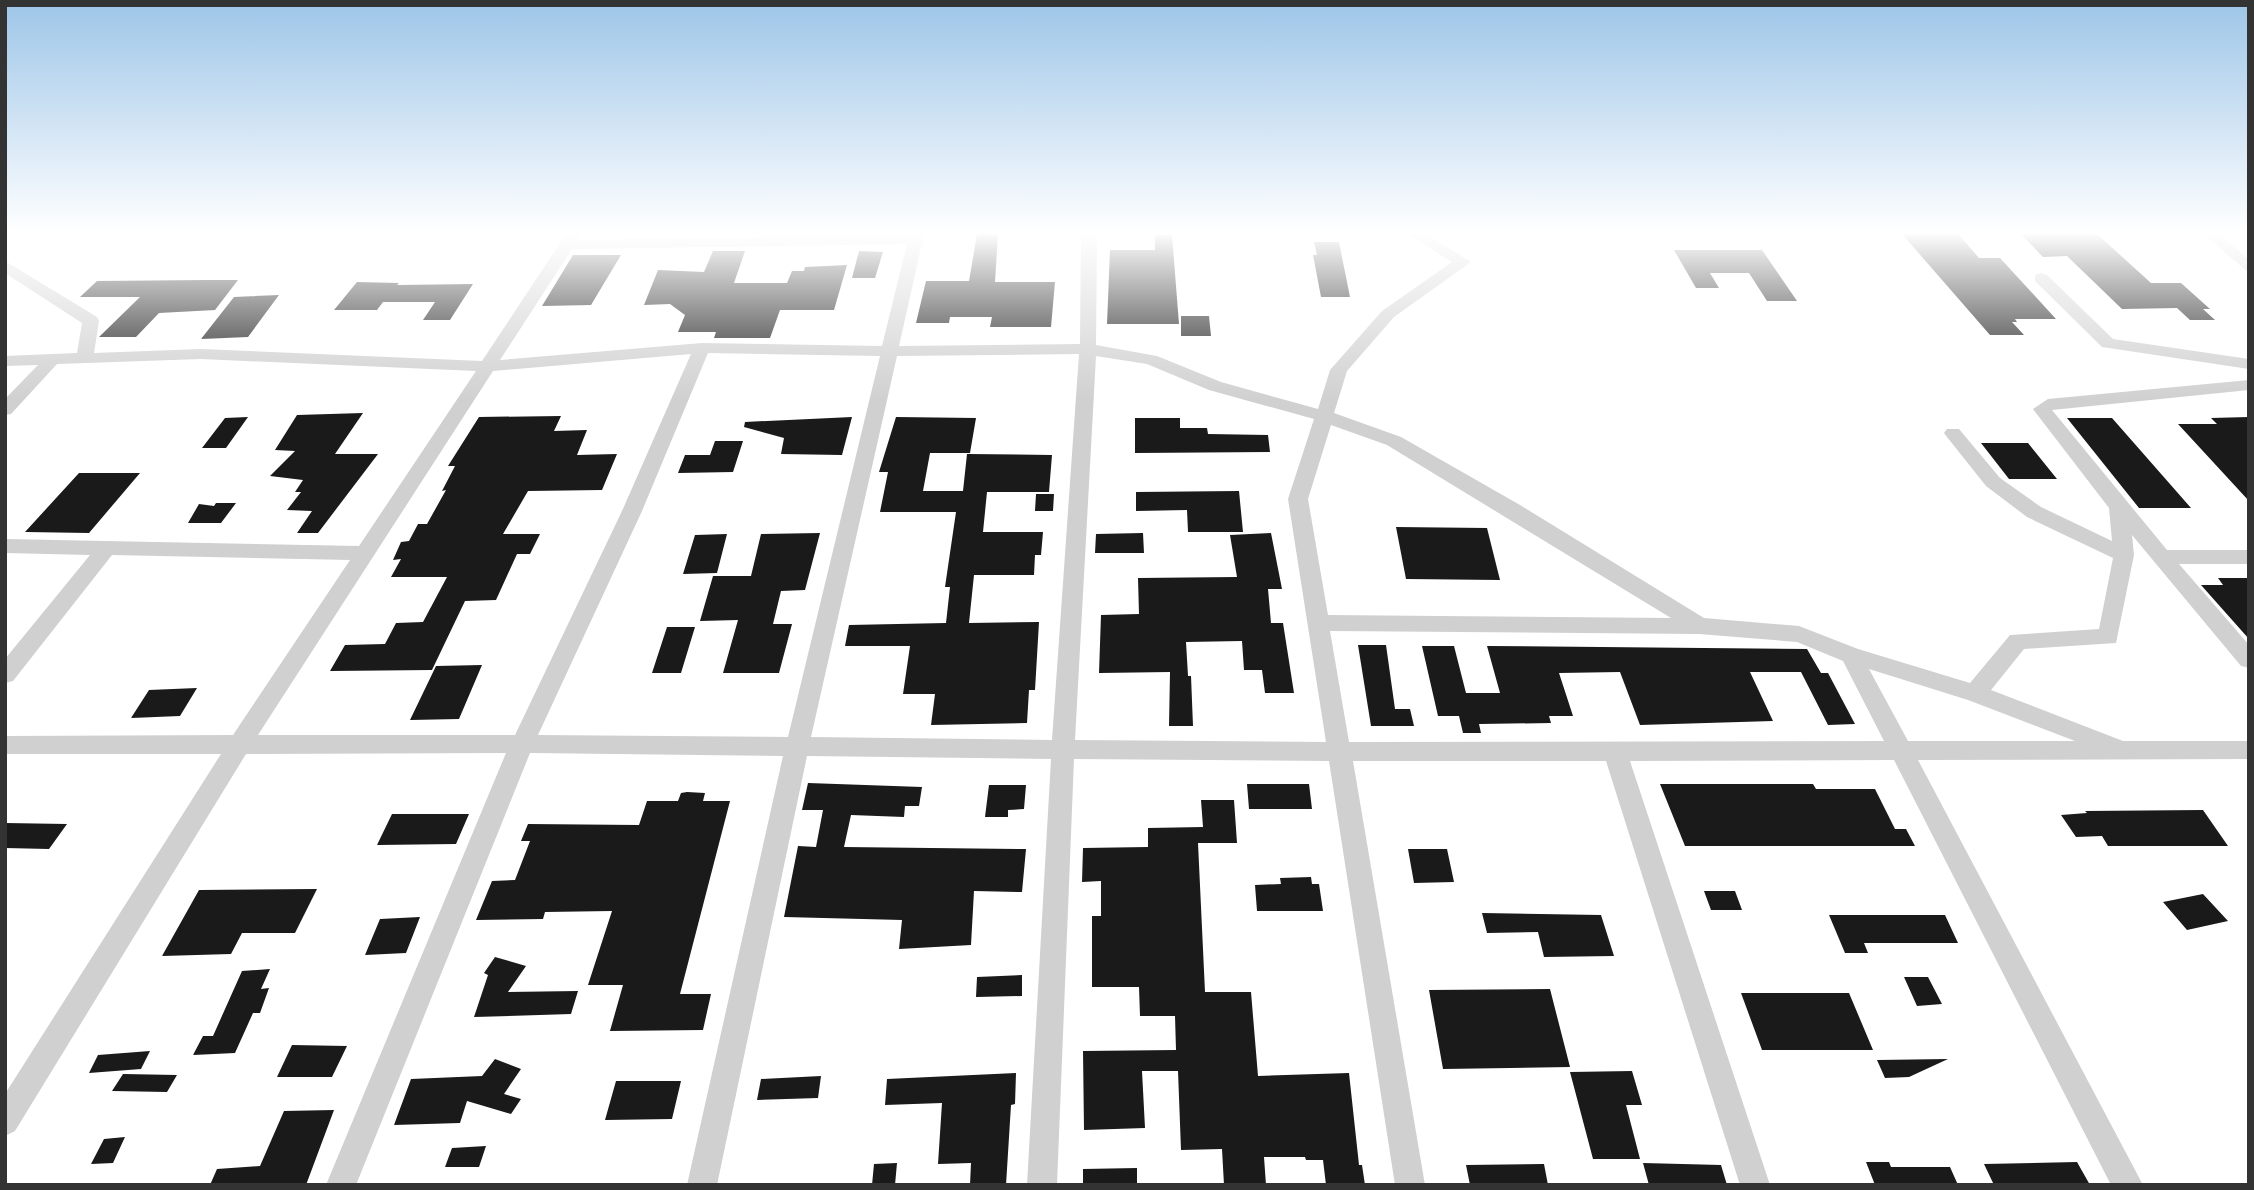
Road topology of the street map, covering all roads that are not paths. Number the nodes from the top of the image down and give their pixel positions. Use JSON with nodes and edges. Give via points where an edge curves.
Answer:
{"nodes":[{"id":1,"x":42,"y":290,"type":"edge"},
{"id":2,"x":538,"y":290,"type":"edge"},
{"id":3,"x":905,"y":290,"type":"edge"},
{"id":4,"x":1089,"y":290,"type":"edge"},
{"id":5,"x":1423,"y":290,"type":"edge"},
{"id":6,"x":2053,"y":290,"type":"edge"},
{"id":7,"x":702,"y":348,"type":"junction"},
{"id":8,"x":1088,"y":349,"type":"junction"},
{"id":9,"x":892,"y":351,"type":"junction"},
{"id":10,"x":85,"y":356,"type":"junction"},
{"id":11,"x":52,"y":360,"type":"junction"},
{"id":12,"x":5,"y":361,"type":"edge"},
{"id":13,"x":2249,"y":364,"type":"edge"},
{"id":14,"x":488,"y":366,"type":"junction"},
{"id":15,"x":2249,"y":385,"type":"edge"},
{"id":16,"x":5,"y":410,"type":"edge"},
{"id":17,"x":1324,"y":416,"type":"junction"},
{"id":18,"x":1953,"y":433,"type":"dead end"},
{"id":19,"x":2119,"y":507,"type":"junction"},
{"id":20,"x":5,"y":546,"type":"edge"},
{"id":21,"x":107,"y":548,"type":"junction"},
{"id":22,"x":364,"y":553,"type":"junction"},
{"id":23,"x":2124,"y":555,"type":"junction"},
{"id":24,"x":2162,"y":557,"type":"junction"},
{"id":25,"x":2249,"y":557,"type":"edge"},
{"id":26,"x":1318,"y":623,"type":"junction"},
{"id":27,"x":1700,"y":626,"type":"junction"},
{"id":28,"x":1851,"y":655,"type":"junction"},
{"id":29,"x":2249,"y":660,"type":"edge"},
{"id":30,"x":5,"y":675,"type":"edge"},
{"id":31,"x":1975,"y":693,"type":"junction"},
{"id":32,"x":240,"y":744,"type":"junction"},
{"id":33,"x":522,"y":744,"type":"junction"},
{"id":34,"x":5,"y":745,"type":"edge"},
{"id":35,"x":797,"y":747,"type":"junction"},
{"id":36,"x":2249,"y":750,"type":"edge"},
{"id":37,"x":1063,"y":751,"type":"junction"},
{"id":38,"x":1615,"y":751,"type":"junction"},
{"id":39,"x":2126,"y":751,"type":"junction"},
{"id":40,"x":1339,"y":752,"type":"junction"},
{"id":41,"x":1900,"y":752,"type":"junction"},
{"id":42,"x":5,"y":1121,"type":"edge"},
{"id":43,"x":341,"y":1185,"type":"edge"},
{"id":44,"x":702,"y":1185,"type":"edge"},
{"id":45,"x":1042,"y":1185,"type":"edge"},
{"id":46,"x":1410,"y":1185,"type":"edge"},
{"id":47,"x":1755,"y":1185,"type":"edge"},
{"id":48,"x":2128,"y":1185,"type":"edge"}],
"edges":[{"from":1,"to":10,"type":"street","via":[[92,321]]},
{"from":2,"to":14,"type":"street"},
{"from":3,"to":9,"type":"street"},
{"from":4,"to":8,"type":"street"},
{"from":5,"to":17,"type":"street","via":[[1388,314],[1339,370]]},
{"from":6,"to":13,"type":"street","via":[[2108,343]]},
{"from":7,"to":9,"type":"street"},
{"from":7,"to":14,"type":"street"},
{"from":7,"to":33,"type":"street","via":[[632,511]]},
{"from":8,"to":9,"type":"street"},
{"from":8,"to":17,"type":"street","via":[[1151,360],[1215,386]]},
{"from":8,"to":37,"type":"street"},
{"from":9,"to":35,"type":"street"},
{"from":10,"to":11,"type":"street"},
{"from":10,"to":14,"type":"street","via":[[201,355]]},
{"from":11,"to":12,"type":"street"},
{"from":11,"to":16,"type":"street"},
{"from":14,"to":22,"type":"street"},
{"from":15,"to":19,"type":"street","via":[[2048,404],[2042,409]]},
{"from":17,"to":26,"type":"street","via":[[1298,499]]},
{"from":17,"to":27,"type":"street","via":[[1394,442]]},
{"from":18,"to":23,"type":"street","via":[[1993,482],[2034,512]]},
{"from":19,"to":23,"type":"street"},
{"from":19,"to":24,"type":"street"},
{"from":20,"to":21,"type":"street"},
{"from":21,"to":22,"type":"street"},
{"from":21,"to":30,"type":"street"},
{"from":22,"to":32,"type":"street"},
{"from":23,"to":31,"type":"street","via":[[2108,637],[2018,641]]},
{"from":24,"to":25,"type":"street"},
{"from":24,"to":29,"type":"street"},
{"from":26,"to":27,"type":"street"},
{"from":26,"to":40,"type":"street"},
{"from":27,"to":28,"type":"street","via":[[1799,634]]},
{"from":28,"to":31,"type":"street"},
{"from":28,"to":41,"type":"street"},
{"from":31,"to":39,"type":"street"},
{"from":32,"to":33,"type":"street"},
{"from":32,"to":34,"type":"street"},
{"from":32,"to":42,"type":"street"},
{"from":33,"to":35,"type":"street"},
{"from":33,"to":43,"type":"street"},
{"from":35,"to":37,"type":"street"},
{"from":35,"to":44,"type":"street"},
{"from":36,"to":39,"type":"street"},
{"from":37,"to":40,"type":"street"},
{"from":37,"to":45,"type":"street"},
{"from":38,"to":40,"type":"street"},
{"from":38,"to":41,"type":"street"},
{"from":38,"to":47,"type":"street"},
{"from":39,"to":41,"type":"street"},
{"from":40,"to":46,"type":"street"},
{"from":41,"to":48,"type":"street"}]}
